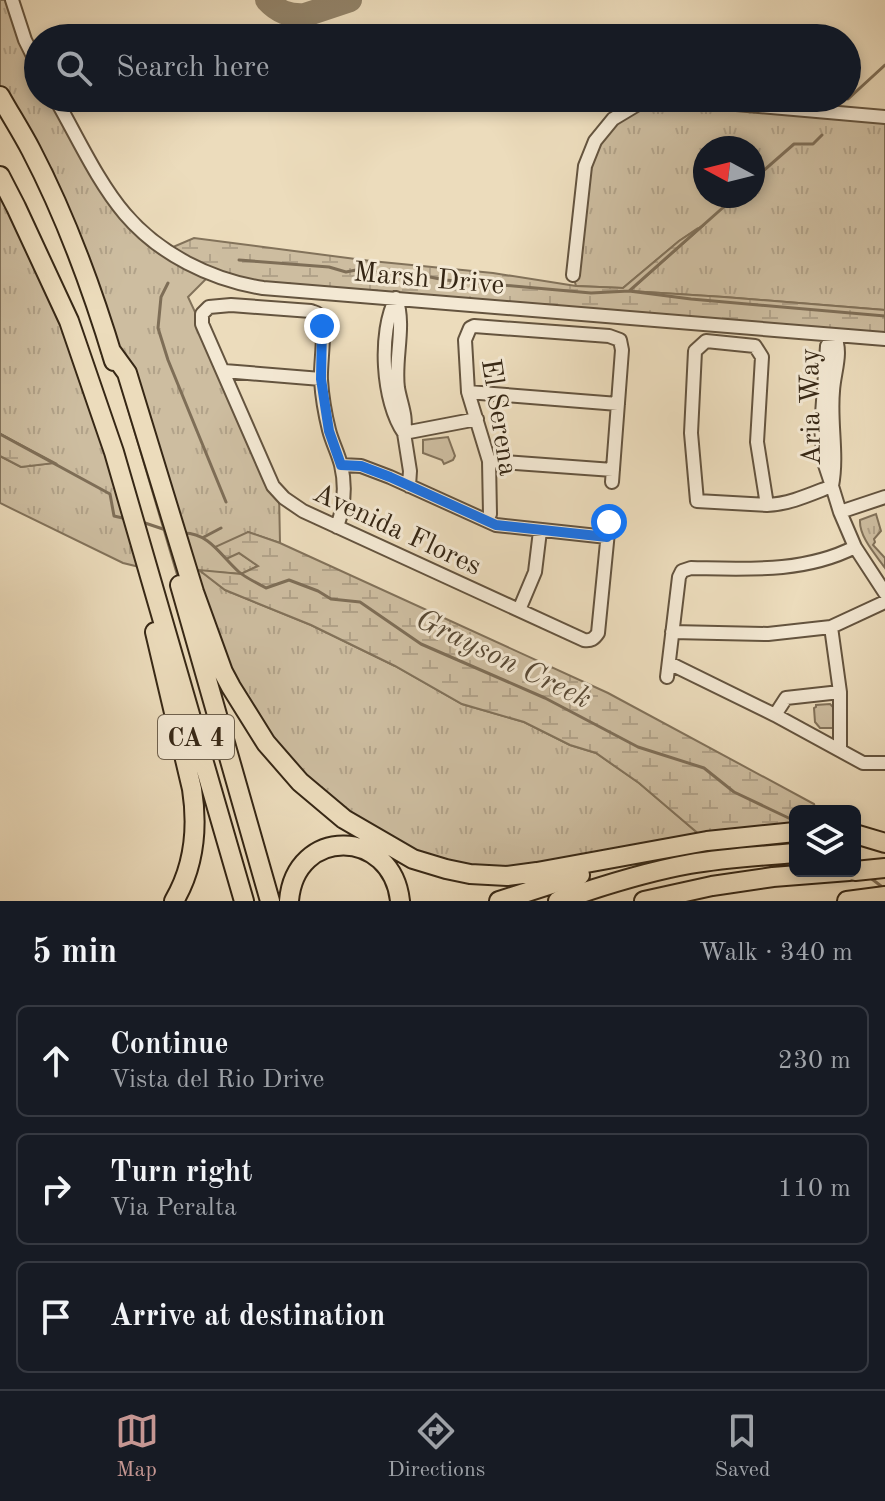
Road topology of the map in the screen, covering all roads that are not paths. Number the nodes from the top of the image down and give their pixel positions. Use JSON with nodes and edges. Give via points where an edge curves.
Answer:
{"nodes":[{"id":1,"x":12,"y":0,"type":"edge"},
{"id":2,"x":24,"y":37,"type":"edge"},
{"id":3,"x":0,"y":96,"type":"edge"},
{"id":4,"x":63,"y":112,"type":"edge"},
{"id":5,"x":625,"y":112,"type":"edge"},
{"id":6,"x":828,"y":112,"type":"edge"},
{"id":7,"x":885,"y":117,"type":"edge"},
{"id":8,"x":0,"y":176,"type":"edge"},
{"id":9,"x":573,"y":275,"type":"dead end"},
{"id":10,"x":396,"y":298,"type":"junction"},
{"id":11,"x":834,"y":335,"type":"junction"},
{"id":12,"x":885,"y":339,"type":"edge"},
{"id":13,"x":224,"y":371,"type":"junction"},
{"id":14,"x":321,"y":379,"type":"junction"},
{"id":15,"x":468,"y":392,"type":"junction"},
{"id":16,"x":618,"y":404,"type":"junction"},
{"id":17,"x":477,"y":419,"type":"junction"},
{"id":18,"x":404,"y":433,"type":"junction"},
{"id":19,"x":489,"y":461,"type":"junction"},
{"id":20,"x":341,"y":465,"type":"junction"},
{"id":21,"x":409,"y":486,"type":"junction"},
{"id":22,"x":832,"y":486,"type":"junction"},
{"id":23,"x":885,"y":497,"type":"edge"},
{"id":24,"x":767,"y":505,"type":"junction"},
{"id":25,"x":840,"y":512,"type":"junction"},
{"id":26,"x":487,"y":521,"type":"junction"},
{"id":27,"x":609,"y":522,"type":"dead end"},
{"id":28,"x":337,"y":527,"type":"junction"},
{"id":29,"x":540,"y":531,"type":"junction"},
{"id":30,"x":607,"y":537,"type":"junction"},
{"id":31,"x":855,"y":547,"type":"junction"},
{"id":32,"x":145,"y":564,"type":"junction"},
{"id":33,"x":187,"y":589,"type":"junction"},
{"id":34,"x":885,"y":593,"type":"edge"},
{"id":35,"x":885,"y":602,"type":"edge"},
{"id":36,"x":519,"y":610,"type":"junction"},
{"id":37,"x":831,"y":627,"type":"junction"},
{"id":38,"x":672,"y":632,"type":"junction"},
{"id":39,"x":669,"y":663,"type":"junction"},
{"id":40,"x":667,"y":677,"type":"dead end"},
{"id":41,"x":840,"y":692,"type":"junction"},
{"id":42,"x":775,"y":715,"type":"junction"},
{"id":43,"x":840,"y":750,"type":"junction"},
{"id":44,"x":885,"y":763,"type":"edge"},
{"id":45,"x":789,"y":833,"type":"edge"},
{"id":46,"x":861,"y":836,"type":"edge"},
{"id":47,"x":707,"y":841,"type":"junction"},
{"id":48,"x":885,"y":844,"type":"edge"},
{"id":49,"x":861,"y":847,"type":"edge"},
{"id":50,"x":789,"y":854,"type":"edge"},
{"id":51,"x":885,"y":868,"type":"edge"},
{"id":52,"x":861,"y":870,"type":"edge"},
{"id":53,"x":789,"y":876,"type":"edge"},
{"id":54,"x":885,"y":896,"type":"edge"},
{"id":55,"x":174,"y":901,"type":"edge"},
{"id":56,"x":244,"y":901,"type":"edge"},
{"id":57,"x":270,"y":901,"type":"edge"},
{"id":58,"x":289,"y":901,"type":"edge"},
{"id":59,"x":400,"y":901,"type":"edge"},
{"id":60,"x":499,"y":901,"type":"edge"},
{"id":61,"x":558,"y":901,"type":"edge"},
{"id":62,"x":644,"y":901,"type":"edge"},
{"id":63,"x":847,"y":901,"type":"edge"}],
"edges":[{"from":1,"to":2,"type":"street"},
{"from":3,"to":33,"type":"highway","number":"CA 4","via":[[31,149],[90,286],[111,351],[127,373]]},
{"from":4,"to":10,"type":"street","name":"Marsh Drive","via":[[125,214],[189,264],[240,285]]},
{"from":5,"to":9,"type":"street","via":[[595,141],[585,166]]},
{"from":6,"to":7,"type":"street"},
{"from":8,"to":32,"type":"highway","number":"CA 4","via":[[69,321]]},
{"from":10,"to":11,"type":"street","name":"Marsh Drive"},
{"from":10,"to":18,"type":"street","via":[[385,348],[387,382],[394,420]]},
{"from":11,"to":12,"type":"street","name":"Marsh Drive"},
{"from":11,"to":22,"type":"street","name":"Aria Way","via":[[827,346],[821,428]]},
{"from":13,"to":14,"type":"street"},
{"from":13,"to":14,"type":"street","name":"Avenida Flores","via":[[202,324],[209,307],[316,312],[322,320]]},
{"from":13,"to":28,"type":"street","name":"Avenida Flores","via":[[273,486],[292,505]]},
{"from":14,"to":20,"type":"street"},
{"from":15,"to":16,"type":"street"},
{"from":15,"to":16,"type":"street","name":"El Serena","via":[[465,340],[474,326],[595,335],[615,337],[622,344]]},
{"from":15,"to":17,"type":"street","name":"El Serena"},
{"from":16,"to":19,"type":"street","name":"El Serena","via":[[613,476]]},
{"from":17,"to":18,"type":"street"},
{"from":17,"to":19,"type":"street","name":"El Serena"},
{"from":18,"to":21,"type":"street"},
{"from":19,"to":26,"type":"street","name":"El Serena"},
{"from":20,"to":21,"type":"street","via":[[361,466]]},
{"from":20,"to":28,"type":"street","via":[[344,501]]},
{"from":21,"to":26,"type":"street"},
{"from":22,"to":24,"type":"street"},
{"from":22,"to":25,"type":"street","name":"Aria Way"},
{"from":23,"to":25,"type":"street"},
{"from":24,"to":24,"type":"street","via":[[697,501],[691,433],[695,351],[706,341],[755,346],[762,357],[757,442]]},
{"from":25,"to":31,"type":"street","name":"Aria Way"},
{"from":26,"to":29,"type":"street"},
{"from":27,"to":30,"type":"street"},
{"from":28,"to":36,"type":"street","name":"Avenida Flores"},
{"from":29,"to":30,"type":"street"},
{"from":29,"to":36,"type":"street","via":[[535,572]]},
{"from":30,"to":36,"type":"street","name":"Avenida Flores","via":[[598,633],[592,639]]},
{"from":31,"to":34,"type":"street","name":"Aria Way"},
{"from":31,"to":38,"type":"street","via":[[780,569],[686,569],[679,577]]},
{"from":32,"to":55,"type":"highway","via":[[143,579],[195,812],[192,854]]},
{"from":32,"to":56,"type":"highway","number":"CA 4"},
{"from":33,"to":47,"type":"highway","via":[[227,680],[266,743],[335,811],[413,859],[470,874],[507,876]]},
{"from":33,"to":57,"type":"highway","number":"CA 4"},
{"from":35,"to":37,"type":"street"},
{"from":37,"to":38,"type":"street","via":[[768,634]]},
{"from":37,"to":41,"type":"street"},
{"from":38,"to":39,"type":"street"},
{"from":39,"to":40,"type":"street"},
{"from":39,"to":42,"type":"street"},
{"from":41,"to":42,"type":"street","via":[[786,698]]},
{"from":41,"to":43,"type":"street"},
{"from":42,"to":43,"type":"street"},
{"from":43,"to":44,"type":"street","via":[[863,763]]},
{"from":45,"to":47,"type":"highway"},
{"from":46,"to":48,"type":"highway"},
{"from":47,"to":60,"type":"highway"},
{"from":48,"to":49,"type":"highway"},
{"from":50,"to":61,"type":"highway","via":[[686,865]]},
{"from":51,"to":52,"type":"highway"},
{"from":53,"to":62,"type":"highway"},
{"from":54,"to":63,"type":"highway"},
{"from":58,"to":59,"type":"highway","via":[[295,874],[305,861],[338,845],[354,846],[380,859],[398,886]]}]}
